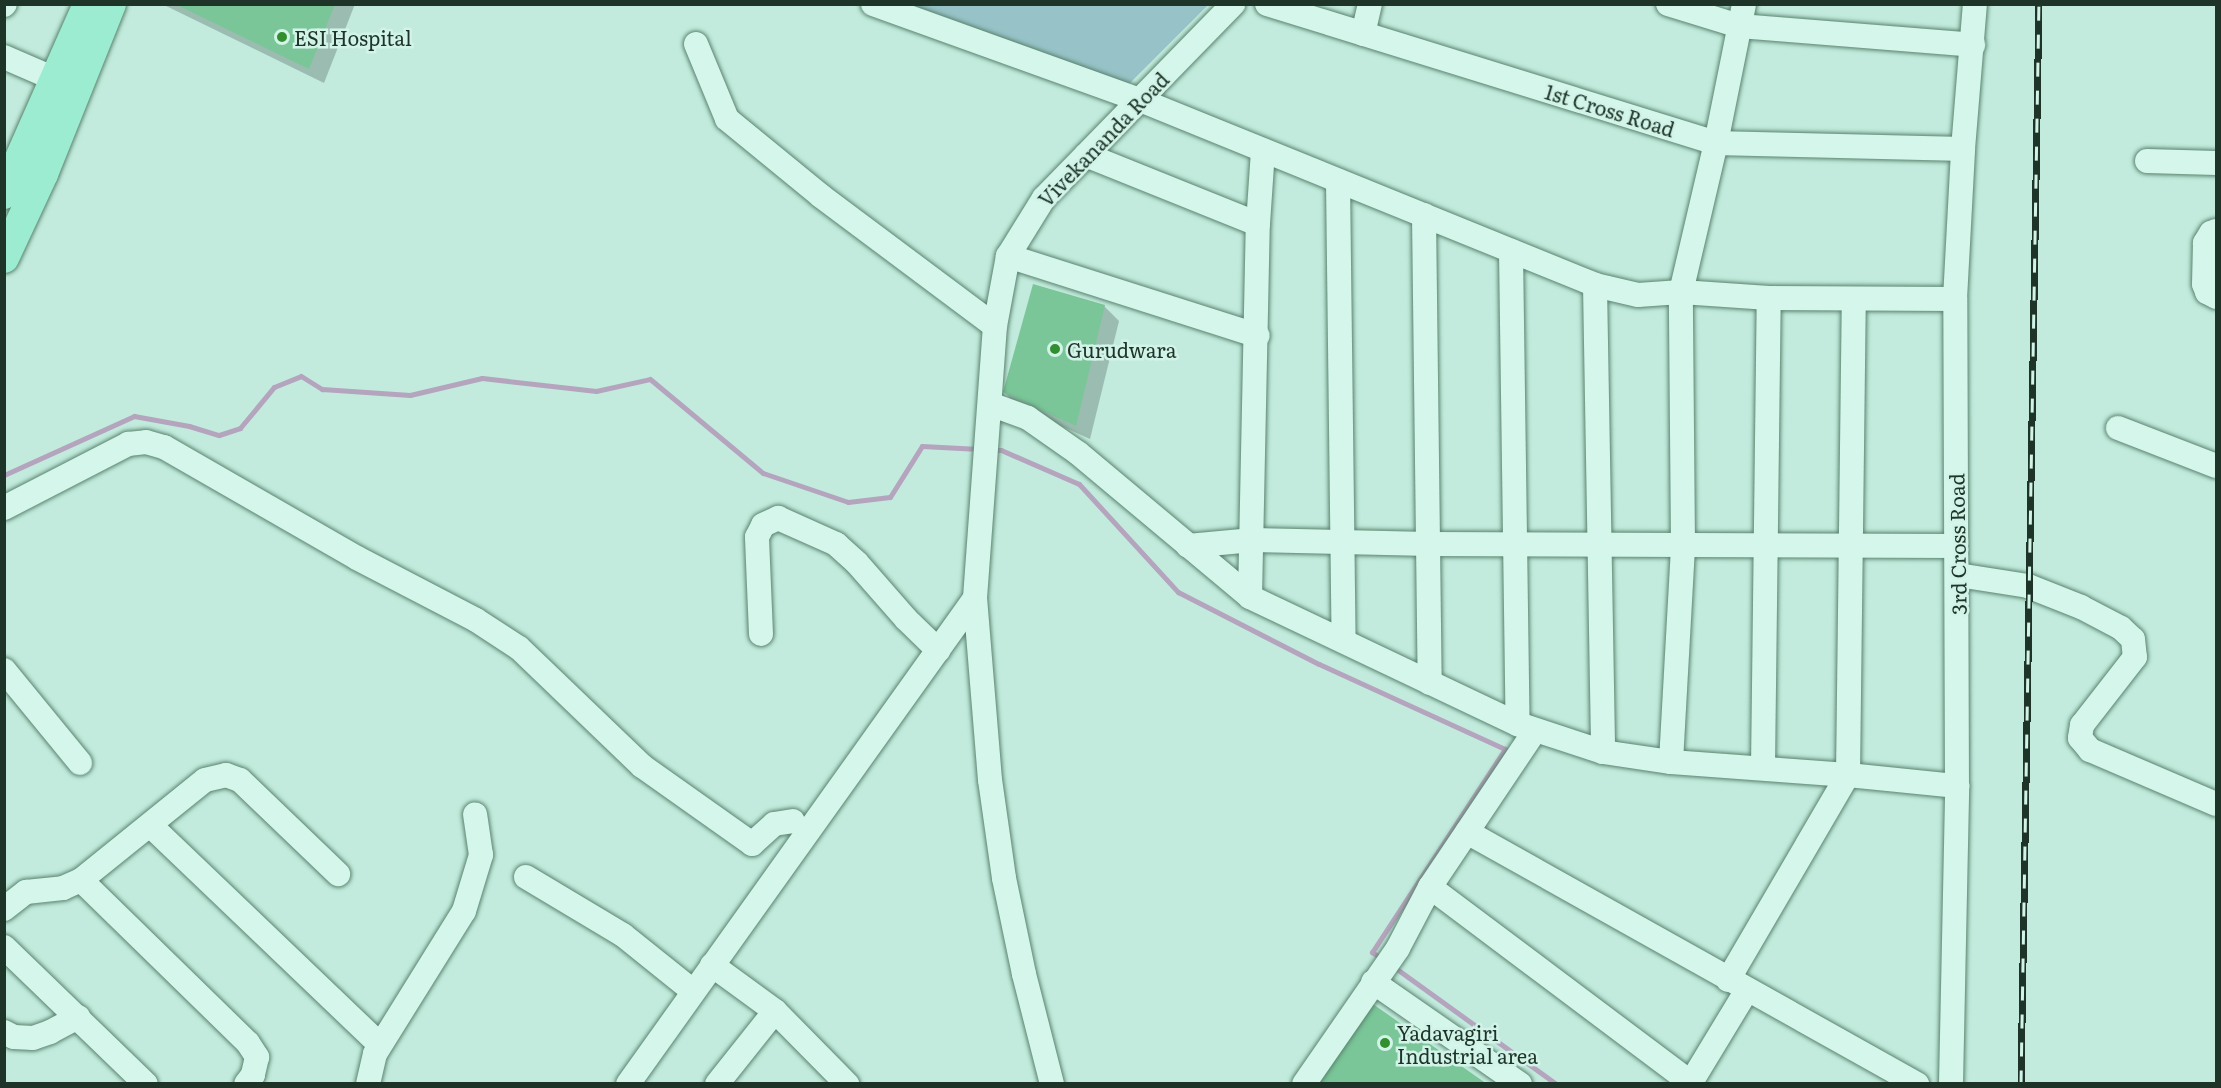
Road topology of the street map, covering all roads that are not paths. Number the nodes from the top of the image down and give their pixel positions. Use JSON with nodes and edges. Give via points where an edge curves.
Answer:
{"nodes":[{"id":1,"x":88,"y":4,"type":"edge"},
{"id":2,"x":111,"y":4,"type":"edge"},
{"id":3,"x":873,"y":4,"type":"edge"},
{"id":4,"x":1233,"y":4,"type":"edge"},
{"id":5,"x":1267,"y":4,"type":"edge"},
{"id":6,"x":1370,"y":4,"type":"edge"},
{"id":7,"x":1668,"y":4,"type":"edge"},
{"id":8,"x":1975,"y":4,"type":"edge"},
{"id":9,"x":1742,"y":15,"type":"edge"},
{"id":10,"x":1363,"y":34,"type":"junction"},
{"id":11,"x":696,"y":44,"type":"dead end"},
{"id":12,"x":1972,"y":45,"type":"junction"},
{"id":13,"x":4,"y":57,"type":"edge"},
{"id":14,"x":67,"y":84,"type":"junction"},
{"id":15,"x":1140,"y":100,"type":"junction"},
{"id":16,"x":1716,"y":143,"type":"junction"},
{"id":17,"x":1963,"y":149,"type":"junction"},
{"id":18,"x":1263,"y":150,"type":"junction"},
{"id":19,"x":1086,"y":155,"type":"junction"},
{"id":20,"x":2147,"y":161,"type":"dead end"},
{"id":21,"x":2217,"y":163,"type":"edge"},
{"id":22,"x":1338,"y":181,"type":"junction"},
{"id":23,"x":4,"y":194,"type":"edge"},
{"id":24,"x":1424,"y":215,"type":"junction"},
{"id":25,"x":1258,"y":224,"type":"junction"},
{"id":26,"x":2217,"y":231,"type":"edge"},
{"id":27,"x":1511,"y":251,"type":"junction"},
{"id":28,"x":1008,"y":256,"type":"junction"},
{"id":29,"x":4,"y":258,"type":"edge"},
{"id":30,"x":1595,"y":285,"type":"junction"},
{"id":31,"x":1681,"y":292,"type":"junction"},
{"id":32,"x":2217,"y":297,"type":"edge"},
{"id":33,"x":1770,"y":298,"type":"junction"},
{"id":34,"x":1854,"y":299,"type":"junction"},
{"id":35,"x":1955,"y":299,"type":"junction"},
{"id":36,"x":995,"y":326,"type":"junction"},
{"id":37,"x":1257,"y":336,"type":"junction"},
{"id":38,"x":990,"y":404,"type":"junction"},
{"id":39,"x":2118,"y":428,"type":"dead end"},
{"id":40,"x":2217,"y":466,"type":"edge"},
{"id":41,"x":4,"y":508,"type":"edge"},
{"id":42,"x":1253,"y":540,"type":"junction"},
{"id":43,"x":1342,"y":543,"type":"junction"},
{"id":44,"x":1429,"y":544,"type":"junction"},
{"id":45,"x":1515,"y":544,"type":"junction"},
{"id":46,"x":1601,"y":545,"type":"junction"},
{"id":47,"x":1683,"y":545,"type":"junction"},
{"id":48,"x":1188,"y":546,"type":"junction"},
{"id":49,"x":1768,"y":546,"type":"junction"},
{"id":50,"x":1851,"y":546,"type":"junction"},
{"id":51,"x":1956,"y":546,"type":"junction"},
{"id":52,"x":1958,"y":575,"type":"junction"},
{"id":53,"x":1250,"y":597,"type":"junction"},
{"id":54,"x":975,"y":598,"type":"junction"},
{"id":55,"x":761,"y":634,"type":"dead end"},
{"id":56,"x":1344,"y":641,"type":"junction"},
{"id":57,"x":938,"y":650,"type":"junction"},
{"id":58,"x":4,"y":670,"type":"edge"},
{"id":59,"x":1430,"y":683,"type":"junction"},
{"id":60,"x":1527,"y":732,"type":"junction"},
{"id":61,"x":1603,"y":752,"type":"junction"},
{"id":62,"x":1671,"y":762,"type":"junction"},
{"id":63,"x":80,"y":763,"type":"dead end"},
{"id":64,"x":1763,"y":768,"type":"junction"},
{"id":65,"x":1848,"y":775,"type":"junction"},
{"id":66,"x":1957,"y":786,"type":"junction"},
{"id":67,"x":2217,"y":804,"type":"edge"},
{"id":68,"x":475,"y":814,"type":"dead end"},
{"id":69,"x":793,"y":821,"type":"dead end"},
{"id":70,"x":150,"y":825,"type":"junction"},
{"id":71,"x":1467,"y":832,"type":"junction"},
{"id":72,"x":338,"y":874,"type":"dead end"},
{"id":73,"x":526,"y":877,"type":"dead end"},
{"id":74,"x":81,"y":880,"type":"junction"},
{"id":75,"x":1430,"y":887,"type":"junction"},
{"id":76,"x":4,"y":909,"type":"edge"},
{"id":77,"x":4,"y":946,"type":"edge"},
{"id":78,"x":712,"y":965,"type":"junction"},
{"id":79,"x":1376,"y":979,"type":"junction"},
{"id":80,"x":1737,"y":985,"type":"junction"},
{"id":81,"x":693,"y":992,"type":"junction"},
{"id":82,"x":775,"y":1011,"type":"junction"},
{"id":83,"x":78,"y":1017,"type":"junction"},
{"id":84,"x":4,"y":1032,"type":"edge"},
{"id":85,"x":380,"y":1045,"type":"junction"},
{"id":86,"x":146,"y":1083,"type":"edge"},
{"id":87,"x":246,"y":1083,"type":"edge"},
{"id":88,"x":368,"y":1083,"type":"edge"},
{"id":89,"x":628,"y":1083,"type":"edge"},
{"id":90,"x":717,"y":1083,"type":"edge"},
{"id":91,"x":847,"y":1083,"type":"edge"},
{"id":92,"x":1052,"y":1083,"type":"edge"},
{"id":93,"x":1304,"y":1083,"type":"edge"},
{"id":94,"x":1520,"y":1083,"type":"edge"},
{"id":95,"x":1691,"y":1083,"type":"edge"},
{"id":96,"x":1917,"y":1083,"type":"edge"},
{"id":97,"x":1950,"y":1083,"type":"edge"}],
"edges":[{"from":1,"to":14,"type":"main road"},
{"from":2,"to":14,"type":"main road"},
{"from":3,"to":15,"type":"street"},
{"from":4,"to":15,"type":"street","name":"Vivekananda Road"},
{"from":5,"to":10,"type":"street","name":"1st Cross Road"},
{"from":6,"to":10,"type":"street"},
{"from":7,"to":9,"type":"street"},
{"from":8,"to":12,"type":"street","name":"3rd Cross Road"},
{"from":9,"to":12,"type":"street"},
{"from":9,"to":16,"type":"street"},
{"from":10,"to":16,"type":"street","name":"1st Cross Road"},
{"from":11,"to":36,"type":"street","via":[[727,119],[821,196]]},
{"from":12,"to":17,"type":"street","name":"3rd Cross Road"},
{"from":13,"to":14,"type":"street"},
{"from":14,"to":23,"type":"main road"},
{"from":14,"to":29,"type":"main road","via":[[43,174]]},
{"from":15,"to":18,"type":"street"},
{"from":15,"to":19,"type":"street","name":"Vivekananda Road"},
{"from":16,"to":17,"type":"street","name":"1st Cross Road"},
{"from":16,"to":31,"type":"street"},
{"from":17,"to":35,"type":"street","name":"3rd Cross Road"},
{"from":18,"to":22,"type":"street"},
{"from":18,"to":25,"type":"street"},
{"from":19,"to":25,"type":"street"},
{"from":19,"to":28,"type":"street","name":"Vivekananda Road","via":[[1044,198]]},
{"from":20,"to":21,"type":"street"},
{"from":22,"to":24,"type":"street"},
{"from":22,"to":43,"type":"street"},
{"from":24,"to":27,"type":"street"},
{"from":24,"to":44,"type":"street"},
{"from":25,"to":37,"type":"street"},
{"from":26,"to":32,"type":"street","via":[[2205,243],[2204,284],[2207,292]]},
{"from":27,"to":30,"type":"street"},
{"from":27,"to":45,"type":"street"},
{"from":28,"to":36,"type":"street","name":"Vivekananda Road"},
{"from":28,"to":37,"type":"street"},
{"from":30,"to":31,"type":"street","via":[[1638,295]]},
{"from":30,"to":46,"type":"street"},
{"from":31,"to":33,"type":"street"},
{"from":31,"to":47,"type":"street"},
{"from":33,"to":34,"type":"street"},
{"from":33,"to":49,"type":"street"},
{"from":34,"to":35,"type":"street"},
{"from":34,"to":50,"type":"street"},
{"from":35,"to":51,"type":"street","name":"3rd Cross Road"},
{"from":36,"to":38,"type":"street","name":"Vivekananda Road"},
{"from":37,"to":42,"type":"street"},
{"from":38,"to":48,"type":"street","via":[[1029,418],[1078,453]]},
{"from":38,"to":54,"type":"street","name":"Vivekananda Road"},
{"from":39,"to":40,"type":"street"},
{"from":41,"to":69,"type":"street","via":[[128,444],[146,442],[164,447],[357,558],[476,620],[519,648],[642,766],[752,844],[774,824]]},
{"from":42,"to":43,"type":"street"},
{"from":42,"to":48,"type":"street"},
{"from":42,"to":53,"type":"street"},
{"from":43,"to":44,"type":"street"},
{"from":43,"to":56,"type":"street"},
{"from":44,"to":45,"type":"street"},
{"from":44,"to":59,"type":"street"},
{"from":45,"to":46,"type":"street"},
{"from":45,"to":60,"type":"street"},
{"from":46,"to":47,"type":"street"},
{"from":46,"to":61,"type":"street"},
{"from":47,"to":49,"type":"street"},
{"from":47,"to":62,"type":"street"},
{"from":48,"to":53,"type":"street"},
{"from":49,"to":50,"type":"street"},
{"from":49,"to":64,"type":"street"},
{"from":50,"to":51,"type":"street"},
{"from":50,"to":65,"type":"street"},
{"from":51,"to":52,"type":"street","name":"3rd Cross Road"},
{"from":52,"to":66,"type":"street","name":"3rd Cross Road"},
{"from":52,"to":67,"type":"street","via":[[2028,586],[2121,628],[2133,639],[2135,657],[2082,725],[2080,738],[2090,750]]},
{"from":53,"to":56,"type":"street"},
{"from":54,"to":57,"type":"street"},
{"from":54,"to":92,"type":"street","name":"Vivekananda Road","via":[[990,780],[1004,878]]},
{"from":55,"to":57,"type":"street","via":[[757,537],[763,525],[778,518],[836,544]]},
{"from":56,"to":59,"type":"street"},
{"from":57,"to":78,"type":"street"},
{"from":58,"to":63,"type":"street"},
{"from":59,"to":60,"type":"street"},
{"from":60,"to":61,"type":"street"},
{"from":60,"to":71,"type":"street","via":[[1502,781]]},
{"from":61,"to":62,"type":"street"},
{"from":62,"to":64,"type":"street"},
{"from":64,"to":65,"type":"street"},
{"from":65,"to":66,"type":"street"},
{"from":65,"to":80,"type":"street"},
{"from":66,"to":97,"type":"street","name":"3rd Cross Road"},
{"from":68,"to":85,"type":"street","via":[[481,855],[464,911]]},
{"from":70,"to":72,"type":"street","via":[[205,780],[226,775],[240,780]]},
{"from":70,"to":74,"type":"street"},
{"from":70,"to":85,"type":"street"},
{"from":71,"to":75,"type":"street"},
{"from":71,"to":80,"type":"street"},
{"from":73,"to":81,"type":"street","via":[[623,935]]},
{"from":74,"to":76,"type":"street","via":[[63,888],[26,892]]},
{"from":74,"to":87,"type":"street","via":[[248,1043],[256,1057],[253,1076]]},
{"from":75,"to":79,"type":"street","via":[[1398,948]]},
{"from":75,"to":95,"type":"street"},
{"from":77,"to":83,"type":"street"},
{"from":78,"to":81,"type":"street"},
{"from":78,"to":82,"type":"street"},
{"from":79,"to":93,"type":"street"},
{"from":79,"to":94,"type":"street"},
{"from":80,"to":95,"type":"street"},
{"from":80,"to":96,"type":"street"},
{"from":81,"to":89,"type":"street"},
{"from":82,"to":90,"type":"street"},
{"from":82,"to":91,"type":"street"},
{"from":83,"to":84,"type":"street","via":[[33,1038]]},
{"from":83,"to":86,"type":"street"},
{"from":85,"to":88,"type":"street"}]}
